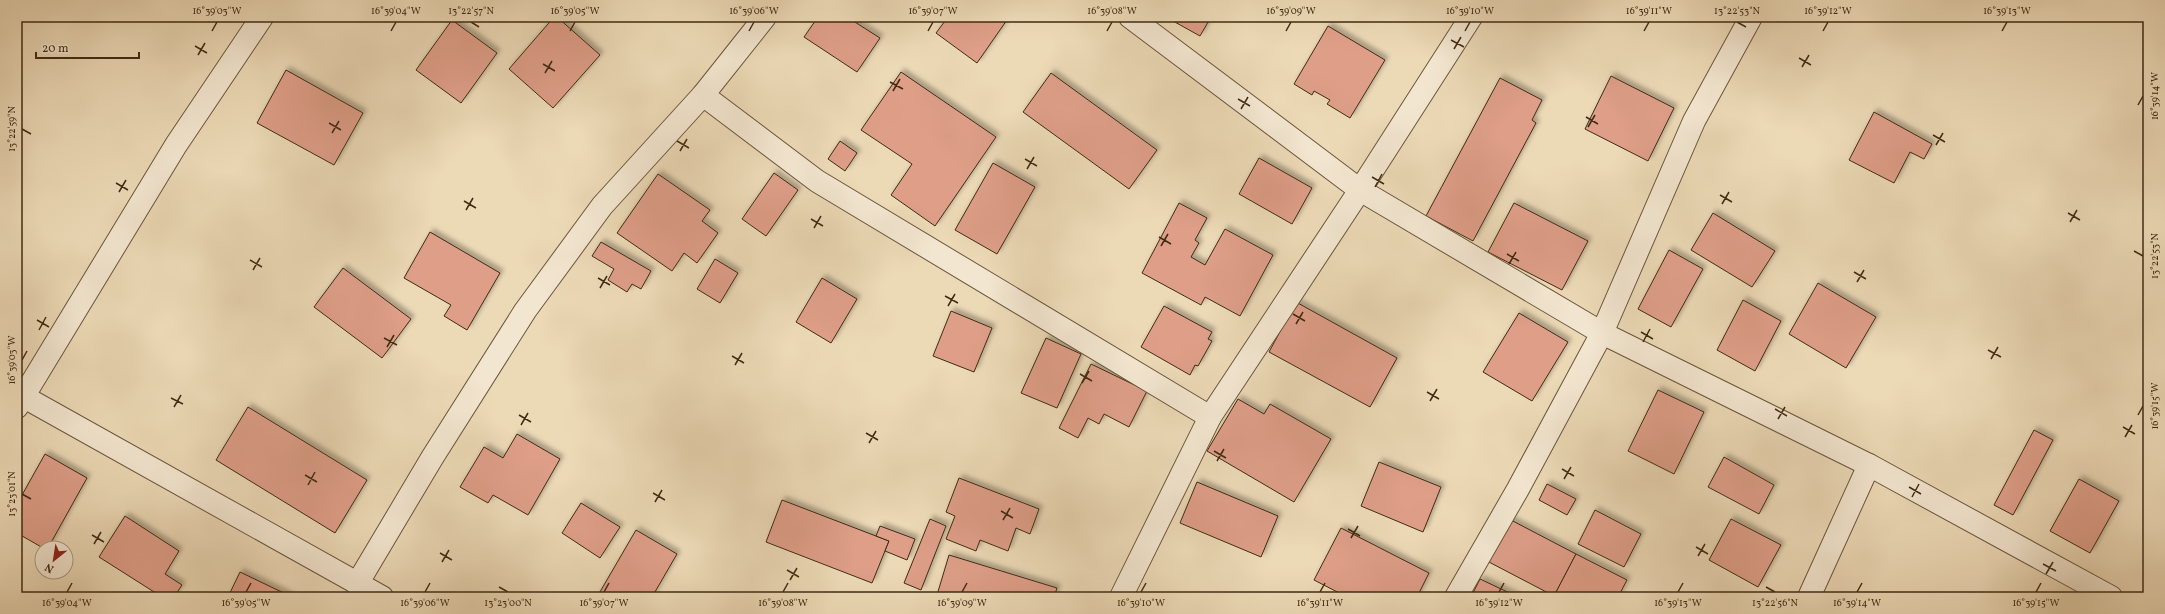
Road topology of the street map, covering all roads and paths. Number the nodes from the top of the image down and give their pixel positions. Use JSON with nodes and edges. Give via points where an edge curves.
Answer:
{"nodes":[{"id":1,"x":262,"y":17,"type":"edge"},
{"id":2,"x":765,"y":17,"type":"edge"},
{"id":3,"x":1130,"y":17,"type":"edge"},
{"id":4,"x":1471,"y":17,"type":"edge"},
{"id":5,"x":1751,"y":17,"type":"edge"},
{"id":6,"x":703,"y":95,"type":"junction"},
{"id":7,"x":1360,"y":190,"type":"junction"},
{"id":8,"x":1602,"y":333,"type":"junction"},
{"id":9,"x":19,"y":399,"type":"edge"},
{"id":10,"x":1210,"y":417,"type":"junction"},
{"id":11,"x":1869,"y":465,"type":"junction"},
{"id":12,"x":357,"y":584,"type":"junction"},
{"id":13,"x":382,"y":597,"type":"edge"},
{"id":14,"x":1121,"y":597,"type":"edge"},
{"id":15,"x":1456,"y":597,"type":"edge"},
{"id":16,"x":1808,"y":597,"type":"edge"},
{"id":17,"x":2111,"y":597,"type":"edge"}],
"edges":[{"from":1,"to":9,"type":"street","via":[[176,145]]},
{"from":2,"to":6,"type":"street"},
{"from":3,"to":7,"type":"street"},
{"from":4,"to":7,"type":"street"},
{"from":5,"to":8,"type":"street","via":[[1694,121]]},
{"from":6,"to":10,"type":"street","via":[[817,181]]},
{"from":6,"to":12,"type":"street","via":[[602,206],[525,311],[432,458]]},
{"from":7,"to":8,"type":"street"},
{"from":7,"to":10,"type":"street"},
{"from":8,"to":11,"type":"street"},
{"from":8,"to":15,"type":"street"},
{"from":9,"to":12,"type":"street"},
{"from":10,"to":14,"type":"street"},
{"from":11,"to":16,"type":"street"},
{"from":11,"to":17,"type":"street"},
{"from":12,"to":13,"type":"street"}]}
